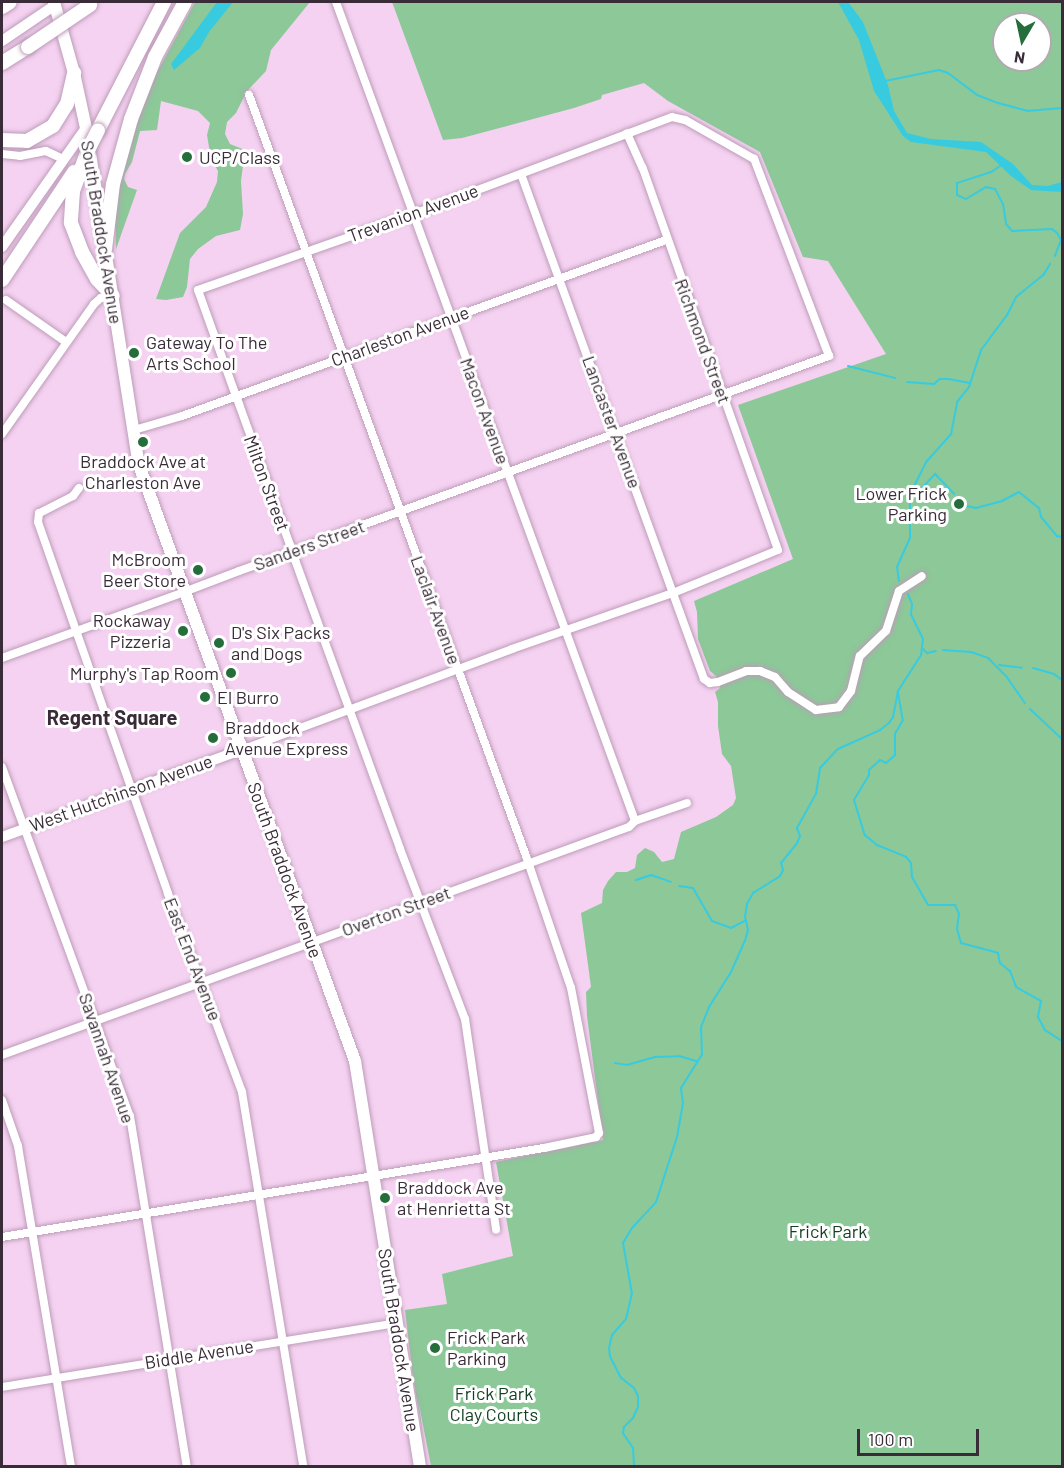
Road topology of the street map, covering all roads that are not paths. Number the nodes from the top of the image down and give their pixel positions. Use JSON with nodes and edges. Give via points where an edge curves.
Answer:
{"nodes":[{"id":1,"x":10,"y":2,"type":"edge"},
{"id":2,"x":164,"y":2,"type":"edge"},
{"id":3,"x":184,"y":2,"type":"edge"},
{"id":4,"x":336,"y":2,"type":"edge"},
{"id":5,"x":54,"y":3,"type":"edge"},
{"id":6,"x":92,"y":3,"type":"edge"},
{"id":7,"x":2,"y":7,"type":"edge"},
{"id":8,"x":2,"y":41,"type":"edge"},
{"id":9,"x":2,"y":63,"type":"edge"},
{"id":10,"x":74,"y":73,"type":"junction"},
{"id":11,"x":249,"y":95,"type":"dead end"},
{"id":12,"x":92,"y":129,"type":"junction"},
{"id":13,"x":627,"y":133,"type":"junction"},
{"id":14,"x":2,"y":140,"type":"edge"},
{"id":15,"x":2,"y":154,"type":"edge"},
{"id":16,"x":63,"y":159,"type":"junction"},
{"id":17,"x":80,"y":166,"type":"junction"},
{"id":18,"x":520,"y":174,"type":"junction"},
{"id":19,"x":414,"y":214,"type":"junction"},
{"id":20,"x":666,"y":240,"type":"junction"},
{"id":21,"x":2,"y":247,"type":"edge"},
{"id":22,"x":105,"y":249,"type":"junction"},
{"id":23,"x":306,"y":253,"type":"junction"},
{"id":24,"x":558,"y":278,"type":"junction"},
{"id":25,"x":2,"y":280,"type":"edge"},
{"id":26,"x":198,"y":290,"type":"joint"},
{"id":27,"x":112,"y":296,"type":"junction"},
{"id":28,"x":6,"y":300,"type":"dead end"},
{"id":29,"x":451,"y":318,"type":"junction"},
{"id":30,"x":66,"y":342,"type":"junction"},
{"id":31,"x":829,"y":356,"type":"joint"},
{"id":32,"x":343,"y":357,"type":"junction"},
{"id":33,"x":723,"y":395,"type":"junction"},
{"id":34,"x":236,"y":396,"type":"junction"},
{"id":35,"x":134,"y":430,"type":"junction"},
{"id":36,"x":2,"y":434,"type":"edge"},
{"id":37,"x":616,"y":435,"type":"junction"},
{"id":38,"x":508,"y":474,"type":"junction"},
{"id":39,"x":79,"y":488,"type":"dead end"},
{"id":40,"x":401,"y":512,"type":"junction"},
{"id":41,"x":292,"y":552,"type":"junction"},
{"id":42,"x":922,"y":576,"type":"dead end"},
{"id":43,"x":184,"y":592,"type":"junction"},
{"id":44,"x":673,"y":592,"type":"junction"},
{"id":45,"x":566,"y":631,"type":"junction"},
{"id":46,"x":75,"y":632,"type":"junction"},
{"id":47,"x":2,"y":658,"type":"edge"},
{"id":48,"x":458,"y":670,"type":"junction"},
{"id":49,"x":350,"y":709,"type":"junction"},
{"id":50,"x":241,"y":750,"type":"junction"},
{"id":51,"x":2,"y":767,"type":"edge"},
{"id":52,"x":133,"y":789,"type":"junction"},
{"id":53,"x":687,"y":803,"type":"dead end"},
{"id":54,"x":634,"y":826,"type":"junction"},
{"id":55,"x":24,"y":828,"type":"junction"},
{"id":56,"x":2,"y":837,"type":"edge"},
{"id":57,"x":529,"y":863,"type":"junction"},
{"id":58,"x":420,"y":903,"type":"junction"},
{"id":59,"x":311,"y":942,"type":"junction"},
{"id":60,"x":202,"y":982,"type":"junction"},
{"id":61,"x":94,"y":1022,"type":"junction"},
{"id":62,"x":2,"y":1055,"type":"edge"},
{"id":63,"x":2,"y":1100,"type":"edge"},
{"id":64,"x":487,"y":1157,"type":"junction"},
{"id":65,"x":373,"y":1177,"type":"junction"},
{"id":66,"x":258,"y":1195,"type":"junction"},
{"id":67,"x":145,"y":1213,"type":"junction"},
{"id":68,"x":496,"y":1230,"type":"dead end"},
{"id":69,"x":32,"y":1232,"type":"junction"},
{"id":70,"x":2,"y":1237,"type":"edge"},
{"id":71,"x":397,"y":1323,"type":"junction"},
{"id":72,"x":282,"y":1341,"type":"junction"},
{"id":73,"x":169,"y":1359,"type":"junction"},
{"id":74,"x":56,"y":1378,"type":"junction"},
{"id":75,"x":2,"y":1387,"type":"edge"},
{"id":76,"x":71,"y":1467,"type":"edge"},
{"id":77,"x":187,"y":1467,"type":"edge"},
{"id":78,"x":303,"y":1467,"type":"edge"},
{"id":79,"x":420,"y":1467,"type":"edge"}],
"edges":[{"from":1,"to":7,"type":"highway"},
{"from":2,"to":12,"type":"highway"},
{"from":3,"to":22,"type":"highway","via":[[155,57],[131,118],[113,184]]},
{"from":4,"to":19,"type":"street","name":"Macon Avenue"},
{"from":5,"to":8,"type":"street"},
{"from":5,"to":10,"type":"main road","name":"South Braddock Avenue"},
{"from":6,"to":9,"type":"highway","bridge":true},
{"from":10,"to":12,"type":"main road","name":"South Braddock Avenue"},
{"from":10,"to":14,"type":"highway","via":[[67,104],[53,126],[27,141]]},
{"from":11,"to":23,"type":"street","name":"Laclair Avenue"},
{"from":12,"to":16,"type":"street"},
{"from":12,"to":17,"type":"highway","bridge":true},
{"from":12,"to":22,"type":"main road","name":"South Braddock Avenue"},
{"from":13,"to":18,"type":"street","name":"Trevanion Avenue"},
{"from":13,"to":20,"type":"street","name":"Richmond Street"},
{"from":13,"to":31,"type":"street","name":"Trevanion Avenue","via":[[678,117],[754,159]]},
{"from":15,"to":16,"type":"street","via":[[20,156],[46,151]]},
{"from":16,"to":21,"type":"street"},
{"from":17,"to":25,"type":"highway"},
{"from":17,"to":27,"type":"highway","via":[[71,208],[72,230],[97,279]]},
{"from":18,"to":19,"type":"street","name":"Trevanion Avenue"},
{"from":18,"to":24,"type":"street","name":"Lancaster Avenue"},
{"from":19,"to":23,"type":"street","name":"Trevanion Avenue"},
{"from":19,"to":29,"type":"street","name":"Macon Avenue"},
{"from":20,"to":24,"type":"street","name":"Charleston Avenue"},
{"from":20,"to":33,"type":"street","name":"Richmond Street"},
{"from":22,"to":27,"type":"main road","name":"South Braddock Avenue"},
{"from":23,"to":26,"type":"street","name":"Trevanion Avenue"},
{"from":23,"to":32,"type":"street","name":"Laclair Avenue"},
{"from":24,"to":29,"type":"street","name":"Charleston Avenue"},
{"from":24,"to":37,"type":"street","name":"Lancaster Avenue"},
{"from":26,"to":34,"type":"street","name":"Milton Street"},
{"from":27,"to":30,"type":"street","via":[[98,300]]},
{"from":27,"to":35,"type":"main road","name":"South Braddock Avenue"},
{"from":28,"to":30,"type":"street"},
{"from":29,"to":32,"type":"street","name":"Charleston Avenue"},
{"from":29,"to":38,"type":"street","name":"Macon Avenue"},
{"from":30,"to":36,"type":"street"},
{"from":31,"to":33,"type":"street","name":"Sanders Street"},
{"from":32,"to":34,"type":"street","name":"Charleston Avenue"},
{"from":32,"to":40,"type":"street","name":"Laclair Avenue"},
{"from":33,"to":37,"type":"street","name":"Sanders Street"},
{"from":33,"to":44,"type":"street","name":"Richmond Street","via":[[777,550]]},
{"from":34,"to":35,"type":"street","name":"Charleston Avenue"},
{"from":34,"to":41,"type":"street","name":"Milton Street"},
{"from":35,"to":43,"type":"main road","name":"South Braddock Avenue","via":[[139,465]]},
{"from":37,"to":38,"type":"street","name":"Sanders Street"},
{"from":37,"to":44,"type":"street","name":"Lancaster Avenue"},
{"from":38,"to":40,"type":"street","name":"Sanders Street"},
{"from":38,"to":45,"type":"street","name":"Macon Avenue"},
{"from":39,"to":46,"type":"street","name":"East End Avenue","via":[[39,513],[38,522]]},
{"from":40,"to":41,"type":"street","name":"Sanders Street"},
{"from":40,"to":48,"type":"street","name":"Laclair Avenue"},
{"from":41,"to":43,"type":"street","name":"Sanders Street"},
{"from":41,"to":49,"type":"street","name":"Milton Street"},
{"from":42,"to":44,"type":"street","name":"Lancaster Avenue","via":[[899,591],[886,631],[860,656],[851,691],[839,707],[816,710],[788,692],[776,677],[760,671],[746,670],[710,683],[704,680]]},
{"from":43,"to":46,"type":"street","name":"Sanders Street"},
{"from":43,"to":50,"type":"main road","name":"South Braddock Avenue"},
{"from":44,"to":45,"type":"street"},
{"from":45,"to":48,"type":"street"},
{"from":45,"to":54,"type":"street","name":"Macon Avenue"},
{"from":46,"to":47,"type":"street","name":"Sanders Street"},
{"from":46,"to":52,"type":"street","name":"East End Avenue"},
{"from":48,"to":49,"type":"street"},
{"from":48,"to":57,"type":"street","name":"Laclair Avenue"},
{"from":49,"to":50,"type":"street"},
{"from":49,"to":58,"type":"street","name":"Milton Street"},
{"from":50,"to":52,"type":"street","name":"West Hutchinson Avenue"},
{"from":50,"to":59,"type":"main road","name":"South Braddock Avenue"},
{"from":51,"to":55,"type":"street","name":"Savannah Avenue"},
{"from":52,"to":55,"type":"street","name":"West Hutchinson Avenue"},
{"from":52,"to":60,"type":"street","name":"East End Avenue"},
{"from":53,"to":54,"type":"street","name":"Overton Street"},
{"from":54,"to":57,"type":"street","name":"Overton Street"},
{"from":55,"to":56,"type":"street","name":"West Hutchinson Avenue"},
{"from":55,"to":61,"type":"street","name":"Savannah Avenue"},
{"from":57,"to":58,"type":"street","name":"Overton Street"},
{"from":57,"to":64,"type":"street","name":"Laclair Avenue","via":[[575,999],[598,1133],[591,1138]]},
{"from":58,"to":59,"type":"street","name":"Overton Street"},
{"from":58,"to":64,"type":"street","via":[[465,1019]]},
{"from":59,"to":60,"type":"street","name":"Overton Street"},
{"from":59,"to":65,"type":"main road","name":"South Braddock Avenue","via":[[355,1061]]},
{"from":60,"to":61,"type":"street","name":"Overton Street"},
{"from":60,"to":66,"type":"street","name":"East End Avenue","via":[[242,1092]]},
{"from":61,"to":62,"type":"street","name":"Overton Street"},
{"from":61,"to":67,"type":"street","name":"Savannah Avenue","via":[[130,1116]]},
{"from":63,"to":69,"type":"street","via":[[18,1146]]},
{"from":64,"to":65,"type":"street"},
{"from":64,"to":68,"type":"street"},
{"from":65,"to":66,"type":"street"},
{"from":65,"to":71,"type":"main road","name":"South Braddock Avenue"},
{"from":66,"to":67,"type":"street"},
{"from":66,"to":72,"type":"street","name":"East End Avenue"},
{"from":67,"to":69,"type":"street"},
{"from":67,"to":73,"type":"street","name":"Savannah Avenue"},
{"from":69,"to":70,"type":"street"},
{"from":69,"to":74,"type":"street"},
{"from":71,"to":72,"type":"street","name":"Biddle Avenue"},
{"from":71,"to":79,"type":"main road","name":"South Braddock Avenue"},
{"from":72,"to":73,"type":"street","name":"Biddle Avenue"},
{"from":72,"to":78,"type":"street","name":"East End Avenue"},
{"from":73,"to":74,"type":"street","name":"Biddle Avenue"},
{"from":73,"to":77,"type":"street","name":"Savannah Avenue"},
{"from":74,"to":75,"type":"street","name":"Biddle Avenue"},
{"from":74,"to":76,"type":"street"}]}
